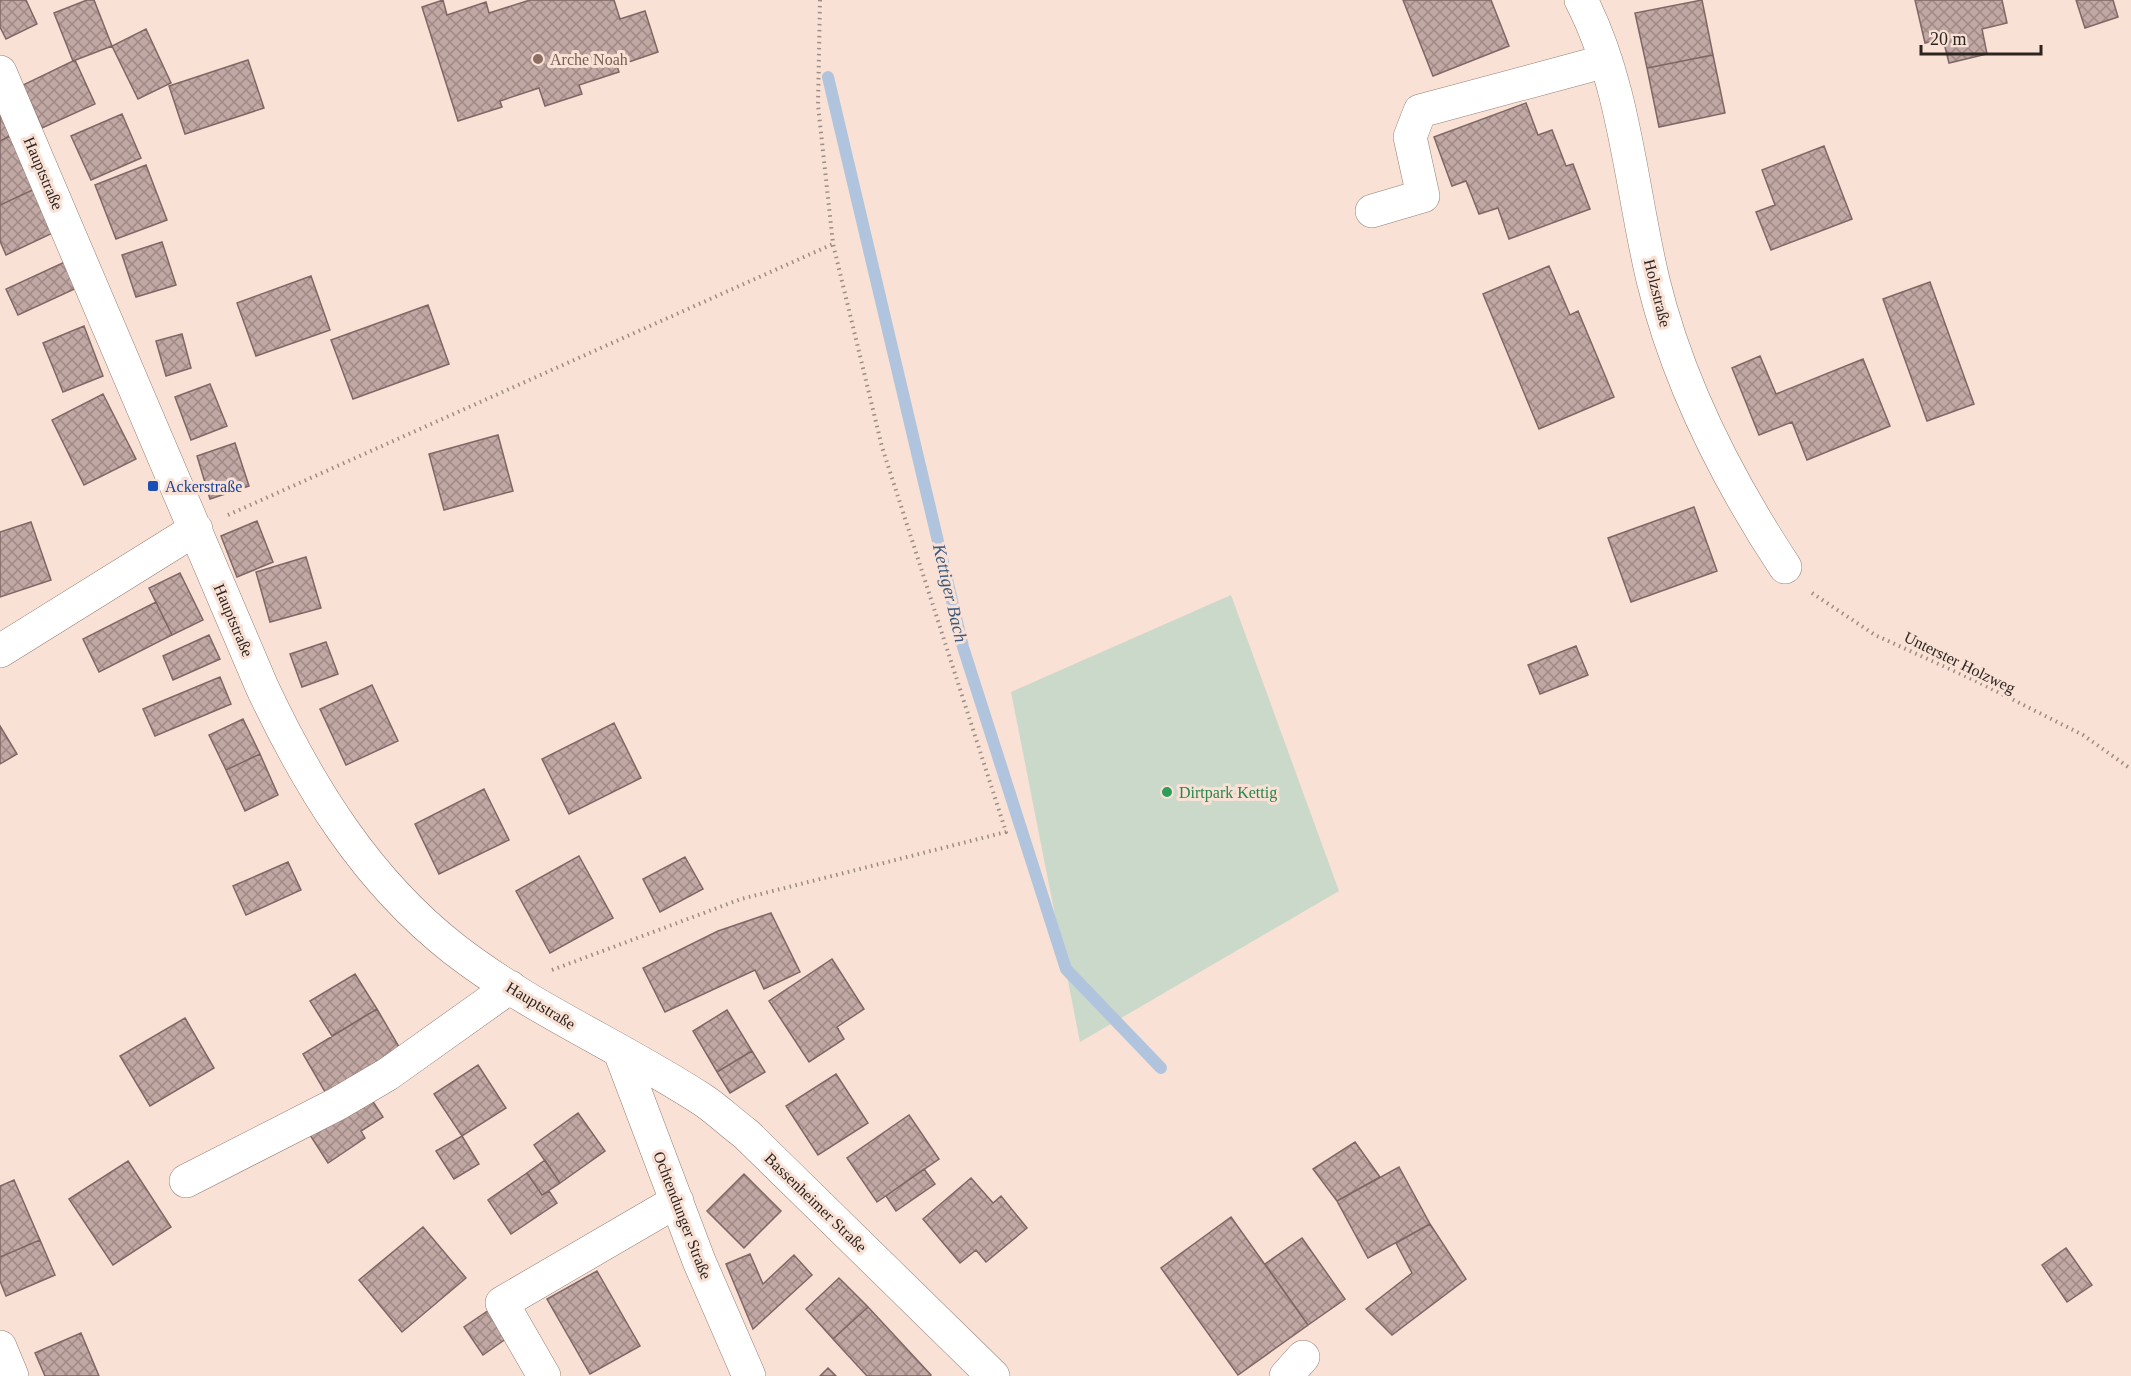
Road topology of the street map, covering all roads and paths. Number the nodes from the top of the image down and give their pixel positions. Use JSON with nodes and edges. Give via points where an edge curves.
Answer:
{"nodes":[{"id":1,"x":820,"y":0,"type":"edge"},
{"id":2,"x":1581,"y":0,"type":"edge"},
{"id":3,"x":1606,"y":61,"type":"junction"},
{"id":4,"x":0,"y":72,"type":"edge"},
{"id":5,"x":1372,"y":211,"type":"dead end"},
{"id":6,"x":833,"y":244,"type":"junction"},
{"id":7,"x":196,"y":529,"type":"junction"},
{"id":8,"x":1785,"y":567,"type":"joint"},
{"id":9,"x":0,"y":651,"type":"edge"},
{"id":10,"x":2131,"y":769,"type":"edge"},
{"id":11,"x":510,"y":987,"type":"junction"},
{"id":12,"x":620,"y":1052,"type":"junction"},
{"id":13,"x":186,"y":1182,"type":"dead end"},
{"id":14,"x":677,"y":1201,"type":"junction"},
{"id":15,"x":0,"y":1347,"type":"edge"},
{"id":16,"x":12,"y":1376,"type":"edge"},
{"id":17,"x":544,"y":1376,"type":"edge"},
{"id":18,"x":749,"y":1376,"type":"edge"},
{"id":19,"x":993,"y":1376,"type":"edge"}],
"edges":[{"from":1,"to":6,"type":"path","via":[[818,105]]},
{"from":2,"to":3,"type":"street","name":"Holzstraße"},
{"from":3,"to":5,"type":"street","via":[[1419,111],[1410,137],[1423,196]]},
{"from":3,"to":8,"type":"street","name":"Holzstraße","via":[[1653,280],[1672,348],[1714,446],[1747,510]]},
{"from":4,"to":7,"type":"street","name":"Hauptstraße"},
{"from":6,"to":7,"type":"path"},
{"from":6,"to":11,"type":"path","via":[[882,447],[1006,832],[741,899]]},
{"from":7,"to":9,"type":"street"},
{"from":7,"to":11,"type":"street","name":"Hauptstraße","via":[[287,742],[357,854],[454,949]]},
{"from":8,"to":10,"type":"path","name":"Unterster Holzweg","via":[[1806,588],[1875,635],[2083,735]]},
{"from":11,"to":12,"type":"street","name":"Hauptstraße"},
{"from":11,"to":13,"type":"street","via":[[378,1080]]},
{"from":12,"to":14,"type":"street","name":"Ochtendunger Straße"},
{"from":12,"to":19,"type":"street","name":"Bassenheimer Straße","via":[[703,1101],[746,1134]]},
{"from":14,"to":17,"type":"street","via":[[502,1303]]},
{"from":14,"to":18,"type":"street","name":"Ochtendunger Straße"},
{"from":15,"to":16,"type":"street"}]}
